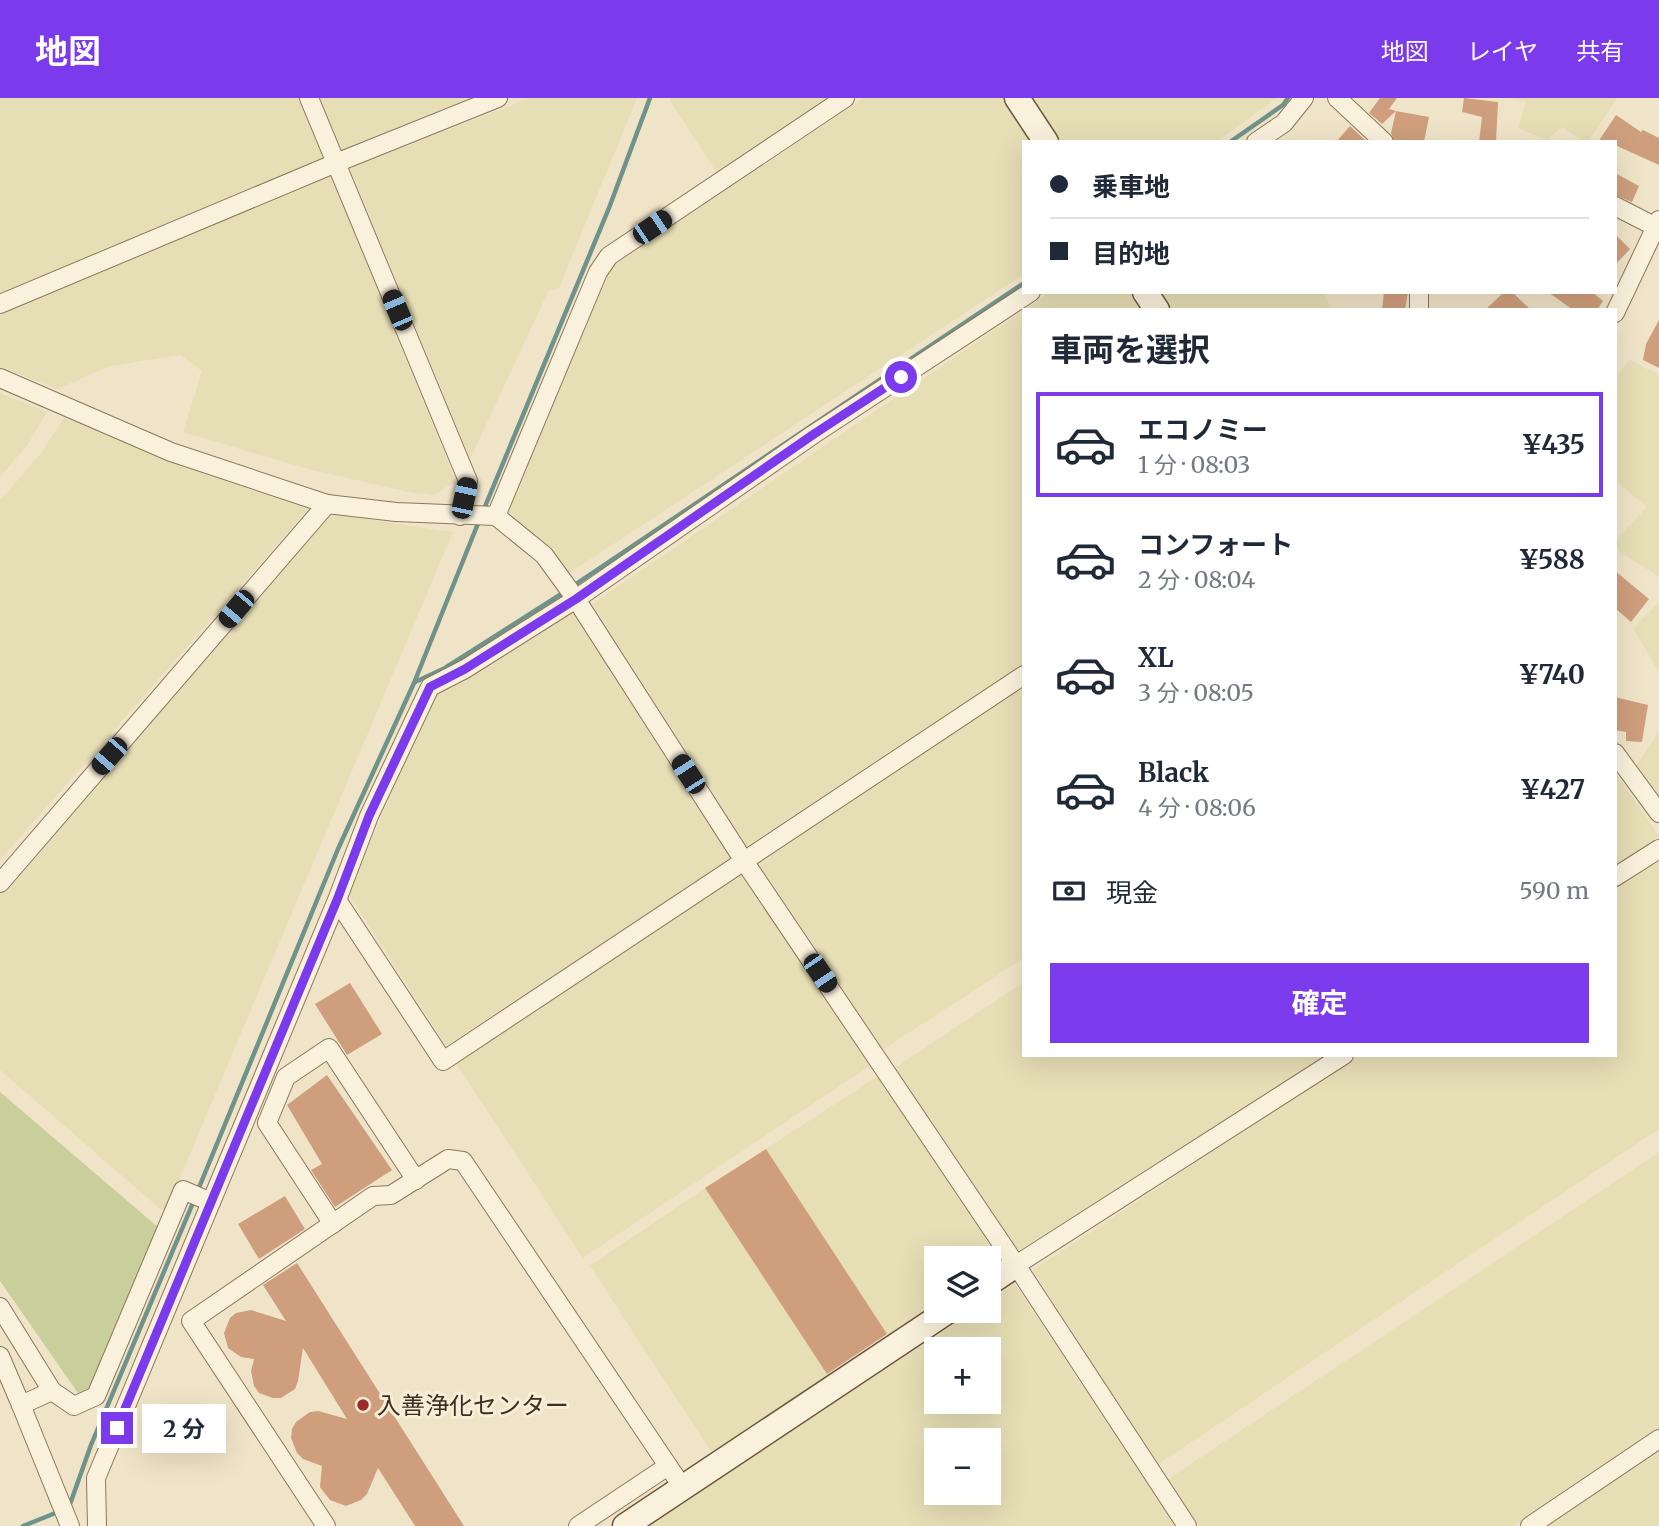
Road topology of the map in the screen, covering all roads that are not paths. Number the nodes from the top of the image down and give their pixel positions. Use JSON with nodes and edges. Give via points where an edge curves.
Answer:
{"nodes":[{"id":1,"x":309,"y":98,"type":"edge"},
{"id":2,"x":498,"y":98,"type":"edge"},
{"id":3,"x":845,"y":98,"type":"edge"},
{"id":4,"x":1017,"y":98,"type":"edge"},
{"id":5,"x":1304,"y":98,"type":"edge"},
{"id":6,"x":1338,"y":98,"type":"edge"},
{"id":7,"x":1045,"y":140,"type":"edge"},
{"id":8,"x":1259,"y":140,"type":"edge"},
{"id":9,"x":1382,"y":140,"type":"edge"},
{"id":10,"x":336,"y":163,"type":"junction"},
{"id":11,"x":1617,"y":207,"type":"edge"},
{"id":12,"x":1657,"y":223,"type":"edge"},
{"id":13,"x":1028,"y":294,"type":"edge"},
{"id":14,"x":0,"y":304,"type":"edge"},
{"id":15,"x":1617,"y":309,"type":"edge"},
{"id":16,"x":0,"y":378,"type":"edge"},
{"id":17,"x":327,"y":504,"type":"junction"},
{"id":18,"x":460,"y":516,"type":"junction"},
{"id":19,"x":496,"y":516,"type":"junction"},
{"id":20,"x":576,"y":599,"type":"junction"},
{"id":21,"x":1022,"y":676,"type":"edge"},
{"id":22,"x":1617,"y":756,"type":"edge"},
{"id":23,"x":1659,"y":813,"type":"edge"},
{"id":24,"x":1659,"y":849,"type":"edge"},
{"id":25,"x":744,"y":861,"type":"junction"},
{"id":26,"x":1617,"y":876,"type":"edge"},
{"id":27,"x":0,"y":883,"type":"edge"},
{"id":28,"x":337,"y":900,"type":"junction"},
{"id":29,"x":1341,"y":1057,"type":"edge"},
{"id":30,"x":416,"y":1180,"type":"junction"},
{"id":31,"x":211,"y":1202,"type":"junction"},
{"id":32,"x":333,"y":1224,"type":"junction"},
{"id":33,"x":1016,"y":1265,"type":"junction"},
{"id":34,"x":1001,"y":1275,"type":"edge"},
{"id":35,"x":0,"y":1307,"type":"edge"},
{"id":36,"x":930,"y":1323,"type":"edge"},
{"id":37,"x":0,"y":1356,"type":"edge"},
{"id":38,"x":52,"y":1391,"type":"junction"},
{"id":39,"x":21,"y":1405,"type":"junction"},
{"id":40,"x":1659,"y":1439,"type":"edge"},
{"id":41,"x":668,"y":1466,"type":"junction"},
{"id":42,"x":682,"y":1488,"type":"junction"},
{"id":43,"x":69,"y":1523,"type":"edge"},
{"id":44,"x":97,"y":1526,"type":"edge"},
{"id":45,"x":326,"y":1526,"type":"edge"},
{"id":46,"x":578,"y":1526,"type":"edge"},
{"id":47,"x":625,"y":1526,"type":"edge"},
{"id":48,"x":1187,"y":1526,"type":"edge"},
{"id":49,"x":1530,"y":1526,"type":"edge"}],
"edges":[{"from":1,"to":10,"type":"street"},
{"from":2,"to":10,"type":"street"},
{"from":3,"to":19,"type":"street","via":[[609,256],[598,272]]},
{"from":4,"to":7,"type":"street"},
{"from":5,"to":8,"type":"street","via":[[1284,123]]},
{"from":6,"to":9,"type":"street"},
{"from":10,"to":14,"type":"street"},
{"from":10,"to":18,"type":"street","via":[[468,481]]},
{"from":11,"to":12,"type":"street"},
{"from":12,"to":15,"type":"street"},
{"from":13,"to":20,"type":"street","via":[[814,434]]},
{"from":16,"to":17,"type":"street","via":[[171,452]]},
{"from":17,"to":18,"type":"street"},
{"from":17,"to":27,"type":"street"},
{"from":18,"to":19,"type":"street"},
{"from":19,"to":20,"type":"street","via":[[544,555]]},
{"from":20,"to":25,"type":"street"},
{"from":20,"to":28,"type":"street","via":[[430,687],[369,816]]},
{"from":21,"to":25,"type":"street"},
{"from":22,"to":23,"type":"street"},
{"from":24,"to":26,"type":"street"},
{"from":25,"to":28,"type":"street","via":[[443,1061]]},
{"from":25,"to":33,"type":"street"},
{"from":28,"to":31,"type":"street"},
{"from":29,"to":33,"type":"street"},
{"from":30,"to":32,"type":"street","via":[[391,1195],[373,1196]]},
{"from":30,"to":32,"type":"street","via":[[329,1048],[286,1077],[267,1123]]},
{"from":30,"to":41,"type":"street","via":[[448,1159],[463,1161]]},
{"from":31,"to":38,"type":"street","via":[[183,1190],[96,1396],[74,1406]]},
{"from":31,"to":44,"type":"street","via":[[96,1478]]},
{"from":32,"to":45,"type":"street","via":[[191,1321]]},
{"from":33,"to":34,"type":"street"},
{"from":33,"to":48,"type":"street"},
{"from":35,"to":38,"type":"street"},
{"from":36,"to":42,"type":"street"},
{"from":37,"to":39,"type":"street"},
{"from":38,"to":39,"type":"street"},
{"from":39,"to":43,"type":"street"},
{"from":40,"to":49,"type":"street"},
{"from":41,"to":42,"type":"street"},
{"from":41,"to":46,"type":"street"},
{"from":42,"to":47,"type":"street"}]}
